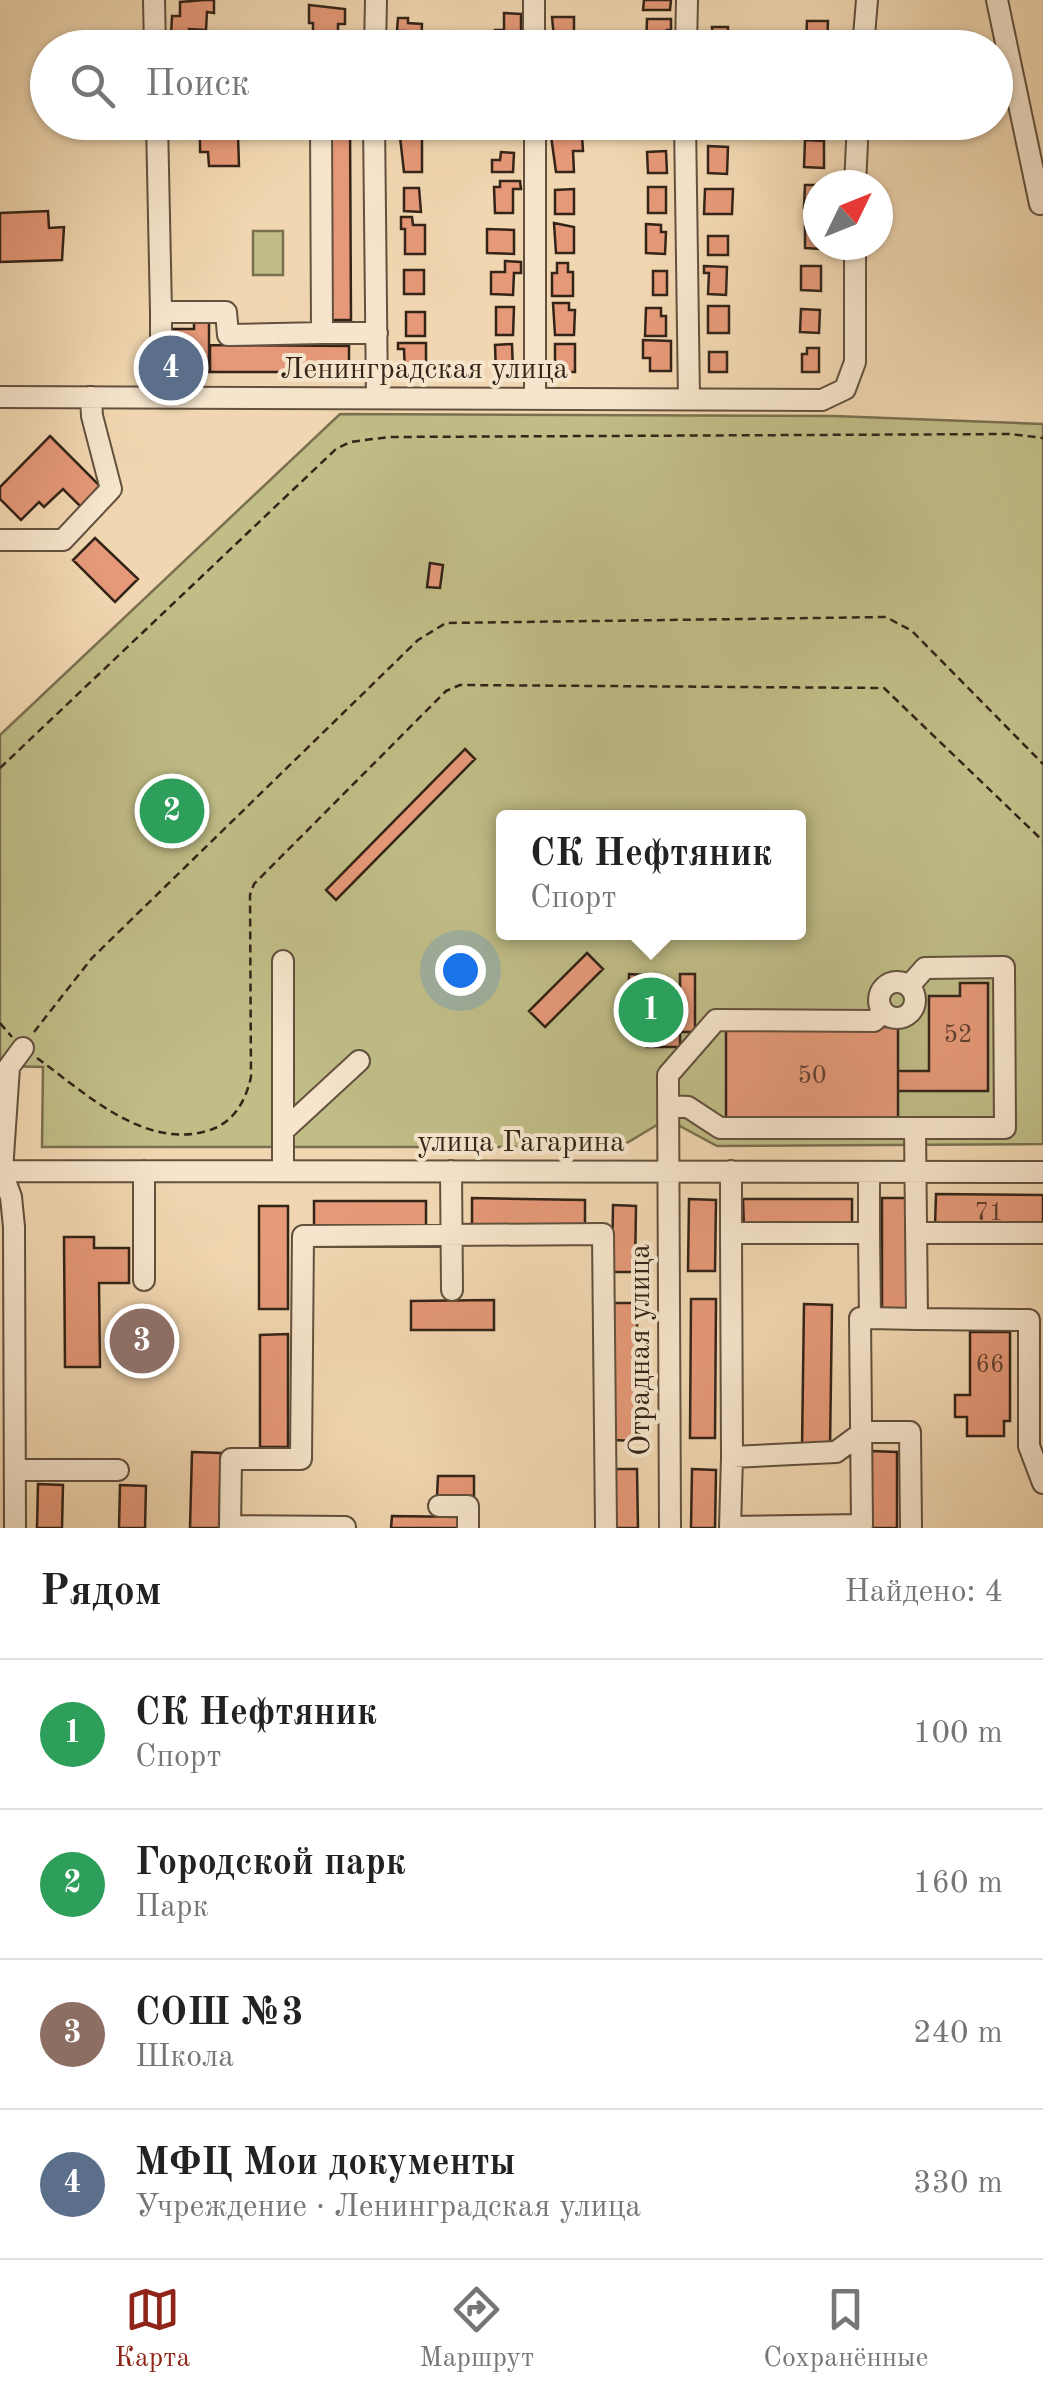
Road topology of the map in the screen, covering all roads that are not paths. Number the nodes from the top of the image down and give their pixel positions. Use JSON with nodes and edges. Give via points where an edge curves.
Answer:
{"nodes":[{"id":1,"x":154,"y":0,"type":"edge"},
{"id":2,"x":376,"y":0,"type":"edge"},
{"id":3,"x":534,"y":0,"type":"edge"},
{"id":4,"x":687,"y":0,"type":"edge"},
{"id":5,"x":867,"y":0,"type":"edge"},
{"id":6,"x":998,"y":0,"type":"edge"},
{"id":7,"x":155,"y":30,"type":"edge"},
{"id":8,"x":375,"y":30,"type":"edge"},
{"id":9,"x":534,"y":30,"type":"edge"},
{"id":10,"x":686,"y":30,"type":"edge"},
{"id":11,"x":865,"y":30,"type":"edge"},
{"id":12,"x":1004,"y":30,"type":"edge"},
{"id":13,"x":1013,"y":73,"type":"edge"},
{"id":14,"x":157,"y":140,"type":"edge"},
{"id":15,"x":320,"y":140,"type":"edge"},
{"id":16,"x":374,"y":140,"type":"edge"},
{"id":17,"x":534,"y":140,"type":"edge"},
{"id":18,"x":685,"y":140,"type":"edge"},
{"id":19,"x":857,"y":140,"type":"edge"},
{"id":20,"x":855,"y":170,"type":"edge"},
{"id":21,"x":1040,"y":204,"type":"edge"},
{"id":22,"x":854,"y":260,"type":"edge"},
{"id":23,"x":161,"y":312,"type":"junction"},
{"id":24,"x":322,"y":333,"type":"junction"},
{"id":25,"x":377,"y":333,"type":"junction"},
{"id":26,"x":0,"y":396,"type":"edge"},
{"id":27,"x":92,"y":397,"type":"junction"},
{"id":28,"x":160,"y":398,"type":"junction"},
{"id":29,"x":378,"y":398,"type":"junction"},
{"id":30,"x":535,"y":398,"type":"junction"},
{"id":31,"x":689,"y":398,"type":"junction"},
{"id":32,"x":0,"y":540,"type":"edge"},
{"id":33,"x":283,"y":961,"type":"dead end"},
{"id":34,"x":23,"y":1048,"type":"road end"},
{"id":35,"x":358,"y":1062,"type":"dead end"},
{"id":36,"x":668,"y":1106,"type":"junction"},
{"id":37,"x":915,"y":1128,"type":"junction"},
{"id":38,"x":283,"y":1130,"type":"junction"},
{"id":39,"x":1,"y":1170,"type":"edge"},
{"id":40,"x":144,"y":1171,"type":"junction"},
{"id":41,"x":283,"y":1171,"type":"junction"},
{"id":42,"x":451,"y":1171,"type":"junction"},
{"id":43,"x":668,"y":1171,"type":"junction"},
{"id":44,"x":732,"y":1171,"type":"junction"},
{"id":45,"x":1043,"y":1172,"type":"edge"},
{"id":46,"x":869,"y":1173,"type":"junction"},
{"id":47,"x":915,"y":1173,"type":"junction"},
{"id":48,"x":731,"y":1233,"type":"junction"},
{"id":49,"x":869,"y":1233,"type":"junction"},
{"id":50,"x":916,"y":1233,"type":"junction"},
{"id":51,"x":1043,"y":1234,"type":"edge"},
{"id":52,"x":452,"y":1236,"type":"junction"},
{"id":53,"x":144,"y":1280,"type":"dead end"},
{"id":54,"x":452,"y":1290,"type":"dead end"},
{"id":55,"x":870,"y":1318,"type":"junction"},
{"id":56,"x":7,"y":1319,"type":"edge"},
{"id":57,"x":918,"y":1319,"type":"junction"},
{"id":58,"x":862,"y":1432,"type":"junction"},
{"id":59,"x":732,"y":1457,"type":"junction"},
{"id":60,"x":15,"y":1470,"type":"junction"},
{"id":61,"x":118,"y":1470,"type":"dead end"},
{"id":62,"x":1043,"y":1484,"type":"edge"},
{"id":63,"x":439,"y":1506,"type":"dead end"},
{"id":64,"x":230,"y":1527,"type":"edge"},
{"id":65,"x":345,"y":1527,"type":"edge"},
{"id":66,"x":15,"y":1528,"type":"edge"},
{"id":67,"x":468,"y":1528,"type":"edge"},
{"id":68,"x":606,"y":1528,"type":"edge"},
{"id":69,"x":670,"y":1528,"type":"edge"},
{"id":70,"x":730,"y":1528,"type":"edge"},
{"id":71,"x":911,"y":1528,"type":"edge"}],
"edges":[{"from":1,"to":7,"type":"street"},
{"from":2,"to":8,"type":"street"},
{"from":3,"to":9,"type":"street"},
{"from":4,"to":10,"type":"street"},
{"from":5,"to":11,"type":"street"},
{"from":6,"to":12,"type":"street"},
{"from":13,"to":21,"type":"street"},
{"from":14,"to":23,"type":"street"},
{"from":15,"to":24,"type":"street"},
{"from":16,"to":25,"type":"street"},
{"from":17,"to":30,"type":"street"},
{"from":18,"to":31,"type":"street"},
{"from":19,"to":20,"type":"street"},
{"from":22,"to":31,"type":"street","name":"Ленинградская улица","via":[[854,362],[844,389],[822,400]]},
{"from":23,"to":24,"type":"street","via":[[226,312],[228,334]]},
{"from":23,"to":28,"type":"street"},
{"from":24,"to":25,"type":"street"},
{"from":25,"to":29,"type":"street"},
{"from":26,"to":27,"type":"street","name":"Ленинградская улица"},
{"from":27,"to":28,"type":"street","name":"Ленинградская улица"},
{"from":27,"to":32,"type":"street","via":[[110,489],[63,540]]},
{"from":28,"to":29,"type":"street","name":"Ленинградская улица"},
{"from":29,"to":30,"type":"street","name":"Ленинградская улица"},
{"from":30,"to":31,"type":"street","name":"Ленинградская улица"},
{"from":33,"to":38,"type":"street"},
{"from":34,"to":39,"type":"street","via":[[9,1067]]},
{"from":35,"to":38,"type":"street"},
{"from":36,"to":37,"type":"street","via":[[688,1107],[720,1128]]},
{"from":36,"to":37,"type":"street","name":"Отрадная улица","via":[[668,1076],[716,1020],[874,1021],[884,1012],[880,995],[886,985],[908,986],[925,968],[1004,968],[1005,1128]]},
{"from":36,"to":43,"type":"street","name":"Отрадная улица"},
{"from":37,"to":47,"type":"street"},
{"from":38,"to":41,"type":"street"},
{"from":39,"to":40,"type":"street","name":"улица Гагарина"},
{"from":39,"to":56,"type":"street","via":[[14,1227]]},
{"from":40,"to":41,"type":"street","name":"улица Гагарина"},
{"from":40,"to":53,"type":"street"},
{"from":41,"to":42,"type":"street","name":"улица Гагарина"},
{"from":42,"to":43,"type":"street","name":"улица Гагарина"},
{"from":42,"to":52,"type":"street"},
{"from":43,"to":44,"type":"street","name":"улица Гагарина"},
{"from":43,"to":69,"type":"street","name":"Отрадная улица"},
{"from":44,"to":46,"type":"street","name":"улица Гагарина"},
{"from":44,"to":48,"type":"street"},
{"from":45,"to":47,"type":"street","name":"улица Гагарина"},
{"from":46,"to":47,"type":"street","name":"улица Гагарина"},
{"from":46,"to":49,"type":"street"},
{"from":47,"to":50,"type":"street"},
{"from":48,"to":49,"type":"street"},
{"from":48,"to":59,"type":"street"},
{"from":49,"to":55,"type":"street"},
{"from":50,"to":51,"type":"street"},
{"from":50,"to":57,"type":"street"},
{"from":52,"to":54,"type":"street"},
{"from":52,"to":64,"type":"street","via":[[304,1236],[301,1459],[231,1458]]},
{"from":52,"to":68,"type":"street","via":[[603,1234]]},
{"from":55,"to":57,"type":"street"},
{"from":55,"to":58,"type":"street","via":[[860,1318]]},
{"from":56,"to":60,"type":"street"},
{"from":57,"to":62,"type":"street","via":[[1029,1320],[1029,1446]]},
{"from":58,"to":59,"type":"street","via":[[836,1452]]},
{"from":58,"to":70,"type":"street","via":[[862,1525]]},
{"from":58,"to":71,"type":"street","via":[[910,1432]]},
{"from":59,"to":70,"type":"street"},
{"from":60,"to":61,"type":"street"},
{"from":60,"to":66,"type":"street"},
{"from":63,"to":67,"type":"street","via":[[468,1506]]},
{"from":64,"to":65,"type":"street"}]}
